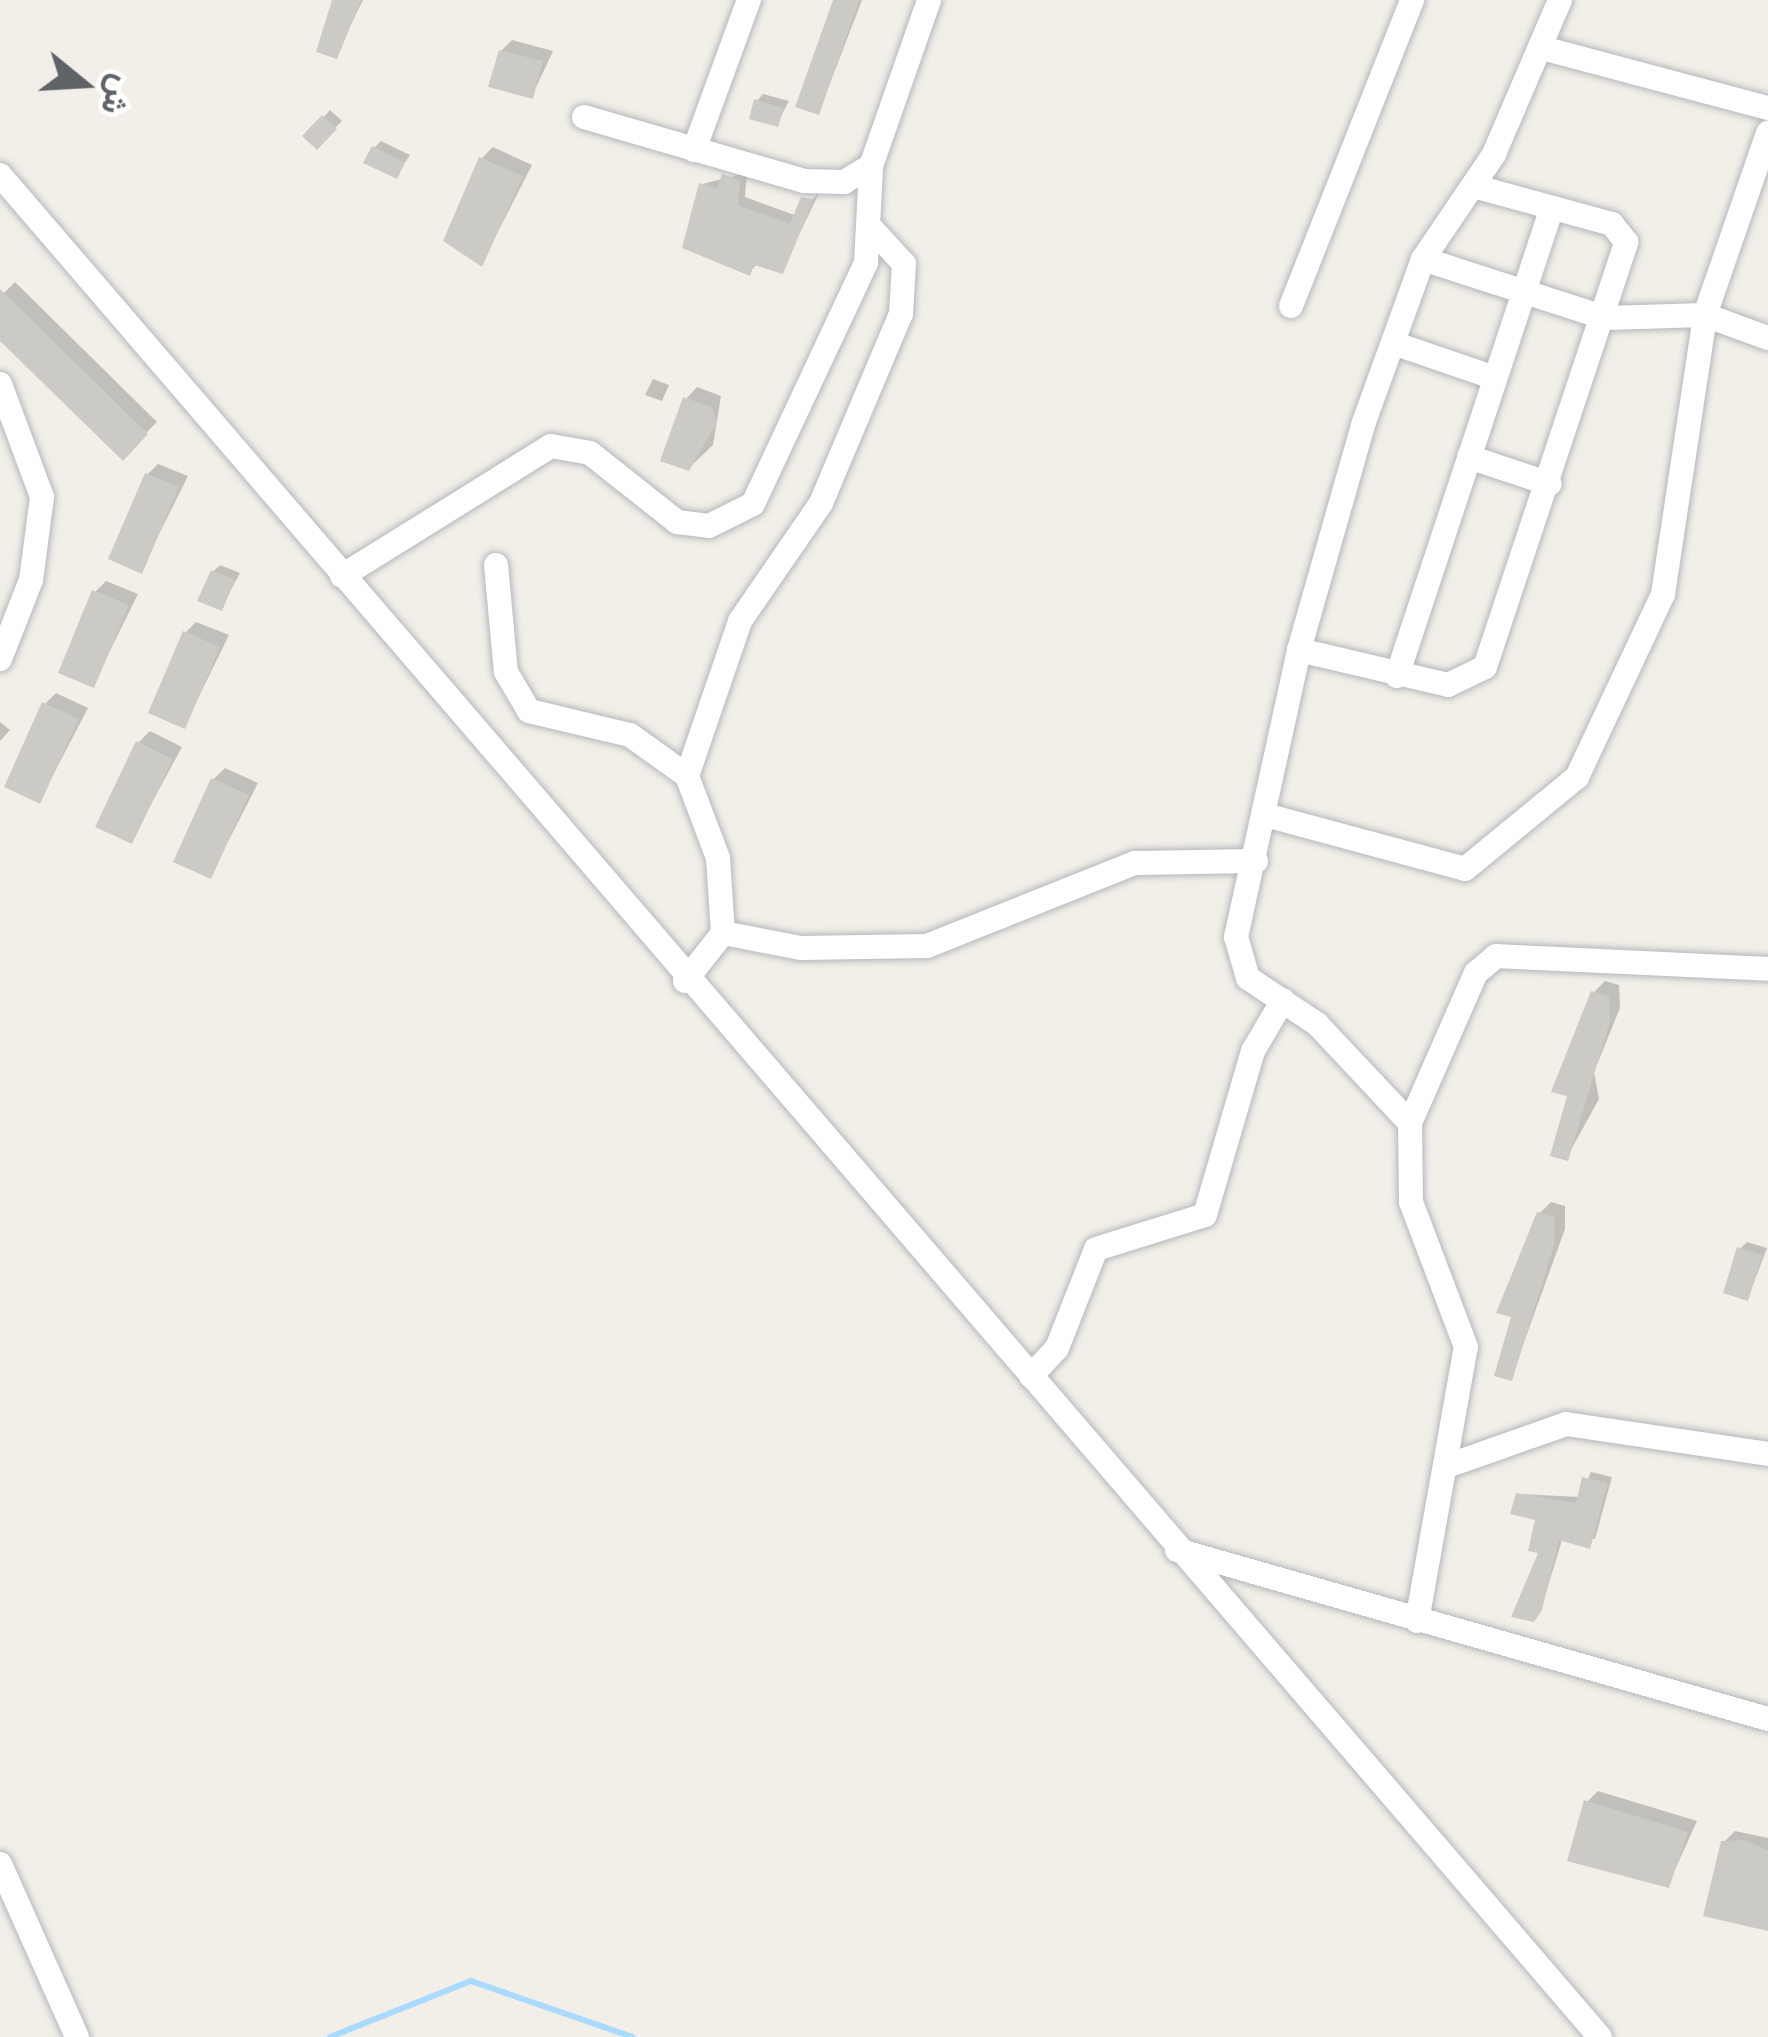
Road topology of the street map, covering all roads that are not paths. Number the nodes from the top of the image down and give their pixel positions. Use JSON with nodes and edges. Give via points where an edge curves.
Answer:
{"nodes":[{"id":1,"x":749,"y":0,"type":"edge"},
{"id":2,"x":929,"y":0,"type":"edge"},
{"id":3,"x":1412,"y":0,"type":"edge"},
{"id":4,"x":1560,"y":0,"type":"edge"},
{"id":5,"x":1542,"y":48,"type":"junction"},
{"id":6,"x":1768,"y":108,"type":"edge"},
{"id":7,"x":584,"y":118,"type":"dead end"},
{"id":8,"x":1768,"y":133,"type":"edge"},
{"id":9,"x":694,"y":150,"type":"junction"},
{"id":10,"x":871,"y":166,"type":"junction"},
{"id":11,"x":0,"y":175,"type":"edge"},
{"id":12,"x":1473,"y":186,"type":"junction"},
{"id":13,"x":1552,"y":208,"type":"junction"},
{"id":14,"x":874,"y":231,"type":"junction"},
{"id":15,"x":1423,"y":259,"type":"junction"},
{"id":16,"x":1524,"y":291,"type":"junction"},
{"id":17,"x":1291,"y":306,"type":"dead end"},
{"id":18,"x":1705,"y":315,"type":"junction"},
{"id":19,"x":1606,"y":318,"type":"junction"},
{"id":20,"x":1768,"y":338,"type":"edge"},
{"id":21,"x":1393,"y":343,"type":"junction"},
{"id":22,"x":1495,"y":378,"type":"junction"},
{"id":23,"x":0,"y":384,"type":"edge"},
{"id":24,"x":1469,"y":457,"type":"junction"},
{"id":25,"x":1550,"y":484,"type":"junction"},
{"id":26,"x":496,"y":565,"type":"dead end"},
{"id":27,"x":342,"y":576,"type":"junction"},
{"id":28,"x":1298,"y":650,"type":"junction"},
{"id":29,"x":0,"y":659,"type":"edge"},
{"id":30,"x":1397,"y":676,"type":"junction"},
{"id":31,"x":687,"y":776,"type":"junction"},
{"id":32,"x":1269,"y":816,"type":"junction"},
{"id":33,"x":1256,"y":860,"type":"junction"},
{"id":34,"x":723,"y":933,"type":"junction"},
{"id":35,"x":1768,"y":969,"type":"edge"},
{"id":36,"x":685,"y":981,"type":"junction"},
{"id":37,"x":1282,"y":1000,"type":"junction"},
{"id":38,"x":1410,"y":1123,"type":"junction"},
{"id":39,"x":1031,"y":1376,"type":"junction"},
{"id":40,"x":1768,"y":1454,"type":"edge"},
{"id":41,"x":1447,"y":1466,"type":"junction"},
{"id":42,"x":1177,"y":1550,"type":"junction"},
{"id":43,"x":1417,"y":1621,"type":"junction"},
{"id":44,"x":1768,"y":1719,"type":"edge"},
{"id":45,"x":0,"y":1864,"type":"edge"},
{"id":46,"x":77,"y":2037,"type":"edge"},
{"id":47,"x":1600,"y":2037,"type":"edge"}],
"edges":[{"from":1,"to":9,"type":"street"},
{"from":2,"to":10,"type":"street"},
{"from":3,"to":17,"type":"street"},
{"from":4,"to":5,"type":"street"},
{"from":5,"to":6,"type":"street"},
{"from":5,"to":12,"type":"street"},
{"from":7,"to":9,"type":"street"},
{"from":8,"to":18,"type":"street"},
{"from":9,"to":10,"type":"street","via":[[804,181],[844,182]]},
{"from":10,"to":14,"type":"street"},
{"from":11,"to":27,"type":"street"},
{"from":12,"to":13,"type":"street"},
{"from":12,"to":15,"type":"street"},
{"from":13,"to":16,"type":"street"},
{"from":13,"to":19,"type":"street","via":[[1623,232]]},
{"from":14,"to":27,"type":"street","via":[[796,428],[743,511],[709,526],[677,522],[590,453],[551,446]]},
{"from":14,"to":31,"type":"street","via":[[904,264],[901,314],[821,503],[740,621]]},
{"from":15,"to":16,"type":"street"},
{"from":15,"to":21,"type":"street"},
{"from":16,"to":19,"type":"street"},
{"from":16,"to":22,"type":"street"},
{"from":18,"to":19,"type":"street"},
{"from":18,"to":20,"type":"street"},
{"from":18,"to":32,"type":"street","via":[[1675,554],[1577,777],[1465,869]]},
{"from":19,"to":25,"type":"street"},
{"from":21,"to":22,"type":"street"},
{"from":21,"to":28,"type":"street"},
{"from":22,"to":24,"type":"street"},
{"from":23,"to":29,"type":"street","via":[[42,497],[31,580]]},
{"from":24,"to":25,"type":"street"},
{"from":24,"to":30,"type":"street"},
{"from":25,"to":30,"type":"street","via":[[1479,675],[1448,685]]},
{"from":26,"to":31,"type":"street","via":[[506,672],[529,711],[630,735]]},
{"from":27,"to":36,"type":"street"},
{"from":28,"to":30,"type":"street"},
{"from":28,"to":32,"type":"street"},
{"from":31,"to":34,"type":"street","via":[[718,858]]},
{"from":32,"to":33,"type":"street"},
{"from":33,"to":34,"type":"street","via":[[1135,863],[927,946],[801,948]]},
{"from":33,"to":37,"type":"street","via":[[1238,965]]},
{"from":34,"to":36,"type":"street"},
{"from":35,"to":38,"type":"street","via":[[1496,956],[1476,973]]},
{"from":36,"to":39,"type":"street"},
{"from":37,"to":38,"type":"street"},
{"from":37,"to":39,"type":"street","via":[[1253,1052],[1205,1215],[1096,1249],[1057,1348]]},
{"from":38,"to":41,"type":"street","via":[[1411,1202],[1466,1347]]},
{"from":39,"to":42,"type":"street"},
{"from":40,"to":41,"type":"street","via":[[1566,1424]]},
{"from":41,"to":43,"type":"street"},
{"from":42,"to":43,"type":"street"},
{"from":42,"to":47,"type":"street"},
{"from":43,"to":44,"type":"street"},
{"from":45,"to":46,"type":"street"}]}
